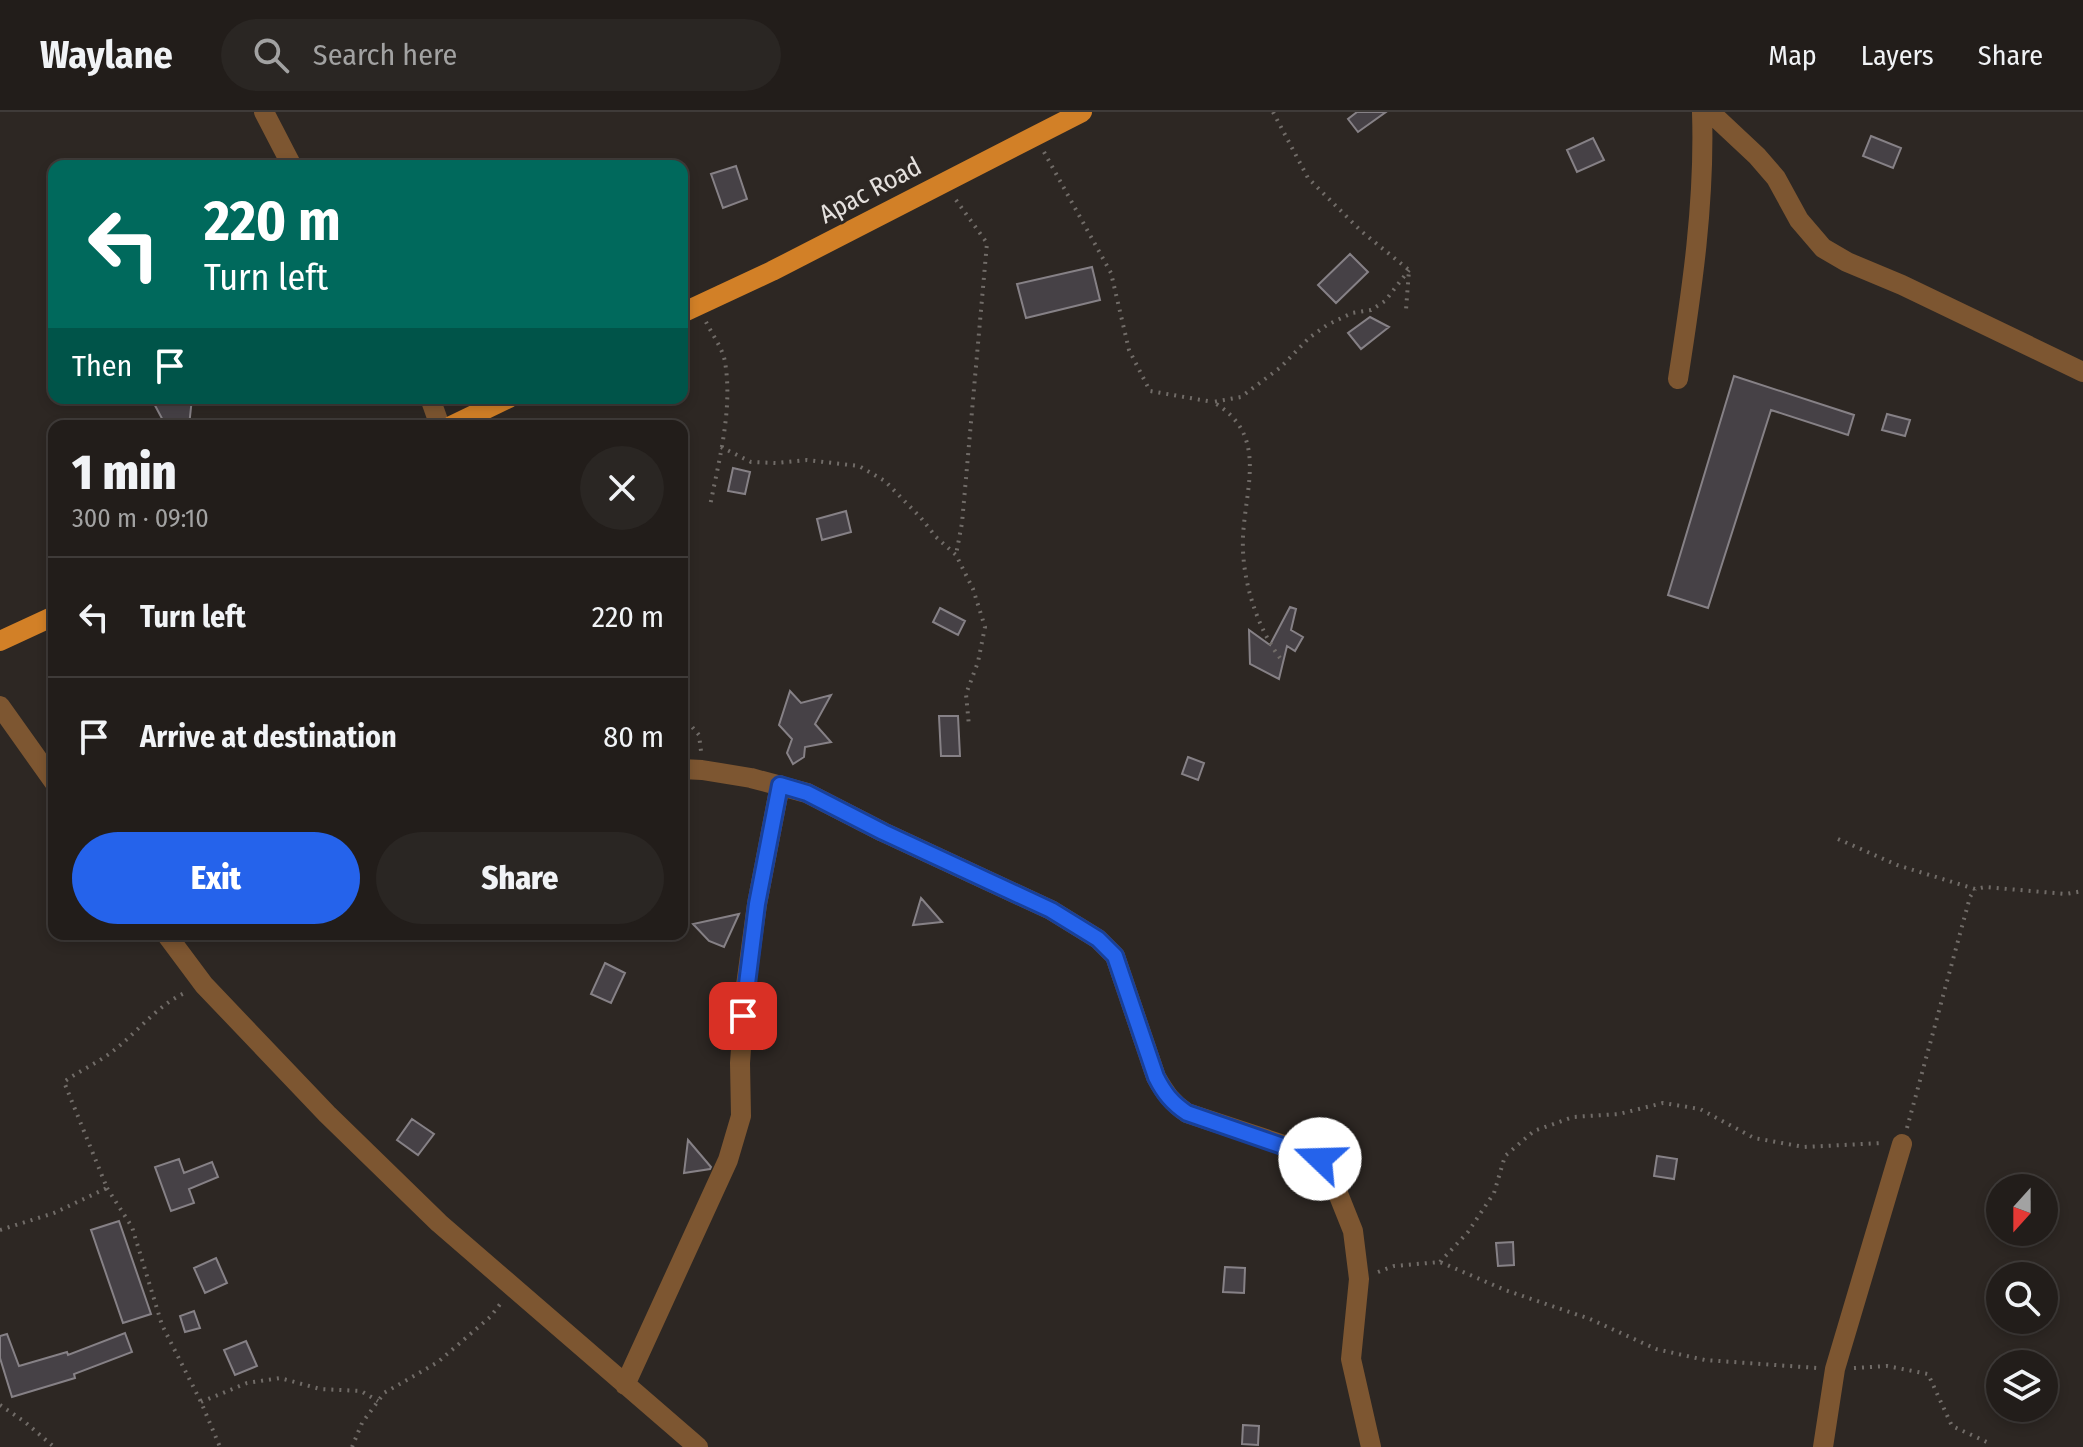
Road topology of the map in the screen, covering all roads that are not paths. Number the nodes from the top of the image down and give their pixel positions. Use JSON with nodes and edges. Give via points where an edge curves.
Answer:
{"nodes":[{"id":1,"x":264,"y":112,"type":"edge"},
{"id":2,"x":1082,"y":112,"type":"edge"},
{"id":3,"x":1702,"y":112,"type":"edge"},
{"id":4,"x":1710,"y":112,"type":"edge"},
{"id":5,"x":289,"y":160,"type":"edge"},
{"id":6,"x":690,"y":310,"type":"edge"},
{"id":7,"x":2083,"y":372,"type":"edge"},
{"id":8,"x":1678,"y":379,"type":"dead end"},
{"id":9,"x":497,"y":404,"type":"edge"},
{"id":10,"x":463,"y":420,"type":"edge"},
{"id":11,"x":48,"y":619,"type":"edge"},
{"id":12,"x":0,"y":641,"type":"edge"},
{"id":13,"x":0,"y":706,"type":"edge"},
{"id":14,"x":692,"y":769,"type":"edge"},
{"id":15,"x":48,"y":774,"type":"edge"},
{"id":16,"x":780,"y":785,"type":"junction"},
{"id":17,"x":170,"y":940,"type":"edge"},
{"id":18,"x":1902,"y":1144,"type":"road end"},
{"id":19,"x":625,"y":1385,"type":"junction"},
{"id":20,"x":698,"y":1447,"type":"edge"},
{"id":21,"x":1371,"y":1447,"type":"edge"},
{"id":22,"x":1823,"y":1447,"type":"edge"}],
"edges":[{"from":1,"to":5,"type":"street"},
{"from":2,"to":6,"type":"main road","name":"Apac Road"},
{"from":3,"to":8,"type":"street","via":[[1704,168]]},
{"from":4,"to":7,"type":"street","via":[[1767,167],[1823,248]]},
{"from":9,"to":10,"type":"main road"},
{"from":11,"to":12,"type":"main road"},
{"from":13,"to":15,"type":"street"},
{"from":14,"to":16,"type":"street"},
{"from":16,"to":19,"type":"street","via":[[745,993],[743,1102],[737,1134]]},
{"from":16,"to":21,"type":"street","via":[[807,793],[1051,910],[1098,939],[1115,956],[1156,1077],[1175,1105],[1311,1154],[1327,1166],[1353,1231],[1359,1279],[1351,1359]]},
{"from":17,"to":19,"type":"street","via":[[204,985],[327,1114],[439,1223]]},
{"from":18,"to":22,"type":"street","via":[[1835,1369]]},
{"from":19,"to":20,"type":"street"}]}
